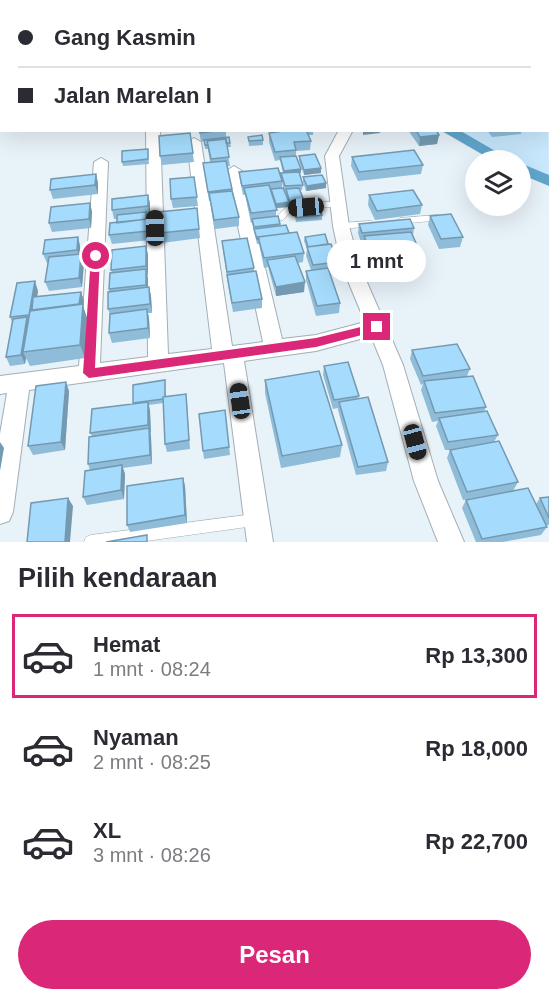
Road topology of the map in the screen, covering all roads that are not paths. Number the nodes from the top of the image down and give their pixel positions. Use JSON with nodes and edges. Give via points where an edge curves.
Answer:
{"nodes":[{"id":1,"x":153,"y":132,"type":"edge"},
{"id":2,"x":345,"y":132,"type":"edge"},
{"id":3,"x":194,"y":142,"type":"edge"},
{"id":4,"x":101,"y":162,"type":"dead end"},
{"id":5,"x":234,"y":171,"type":"dead end"},
{"id":6,"x":338,"y":204,"type":"junction"},
{"id":7,"x":280,"y":218,"type":"edge"},
{"id":8,"x":437,"y":218,"type":"edge"},
{"id":9,"x":394,"y":222,"type":"edge"},
{"id":10,"x":384,"y":223,"type":"edge"},
{"id":11,"x":341,"y":226,"type":"junction"},
{"id":12,"x":377,"y":327,"type":"junction"},
{"id":13,"x":274,"y":347,"type":"junction"},
{"id":14,"x":228,"y":354,"type":"junction"},
{"id":15,"x":158,"y":363,"type":"junction"},
{"id":16,"x":89,"y":373,"type":"junction"},
{"id":17,"x":9,"y":384,"type":"edge"},
{"id":18,"x":0,"y":512,"type":"edge"},
{"id":19,"x":258,"y":531,"type":"edge"},
{"id":20,"x":91,"y":542,"type":"edge"},
{"id":21,"x":451,"y":542,"type":"edge"}],
"edges":[{"from":1,"to":15,"type":"street"},
{"from":2,"to":6,"type":"street","via":[[332,156]]},
{"from":3,"to":14,"type":"street"},
{"from":4,"to":16,"type":"street"},
{"from":5,"to":13,"type":"street"},
{"from":6,"to":7,"type":"lane","via":[[290,208]]},
{"from":6,"to":11,"type":"street"},
{"from":8,"to":9,"type":"lane"},
{"from":10,"to":11,"type":"lane"},
{"from":11,"to":12,"type":"street","via":[[350,264]]},
{"from":12,"to":13,"type":"street","via":[[316,343]]},
{"from":12,"to":21,"type":"street","via":[[393,365],[426,481]]},
{"from":13,"to":14,"type":"street"},
{"from":14,"to":15,"type":"street"},
{"from":14,"to":19,"type":"street"},
{"from":15,"to":16,"type":"street"},
{"from":16,"to":17,"type":"street"},
{"from":17,"to":18,"type":"street"},
{"from":19,"to":20,"type":"lane"}]}
